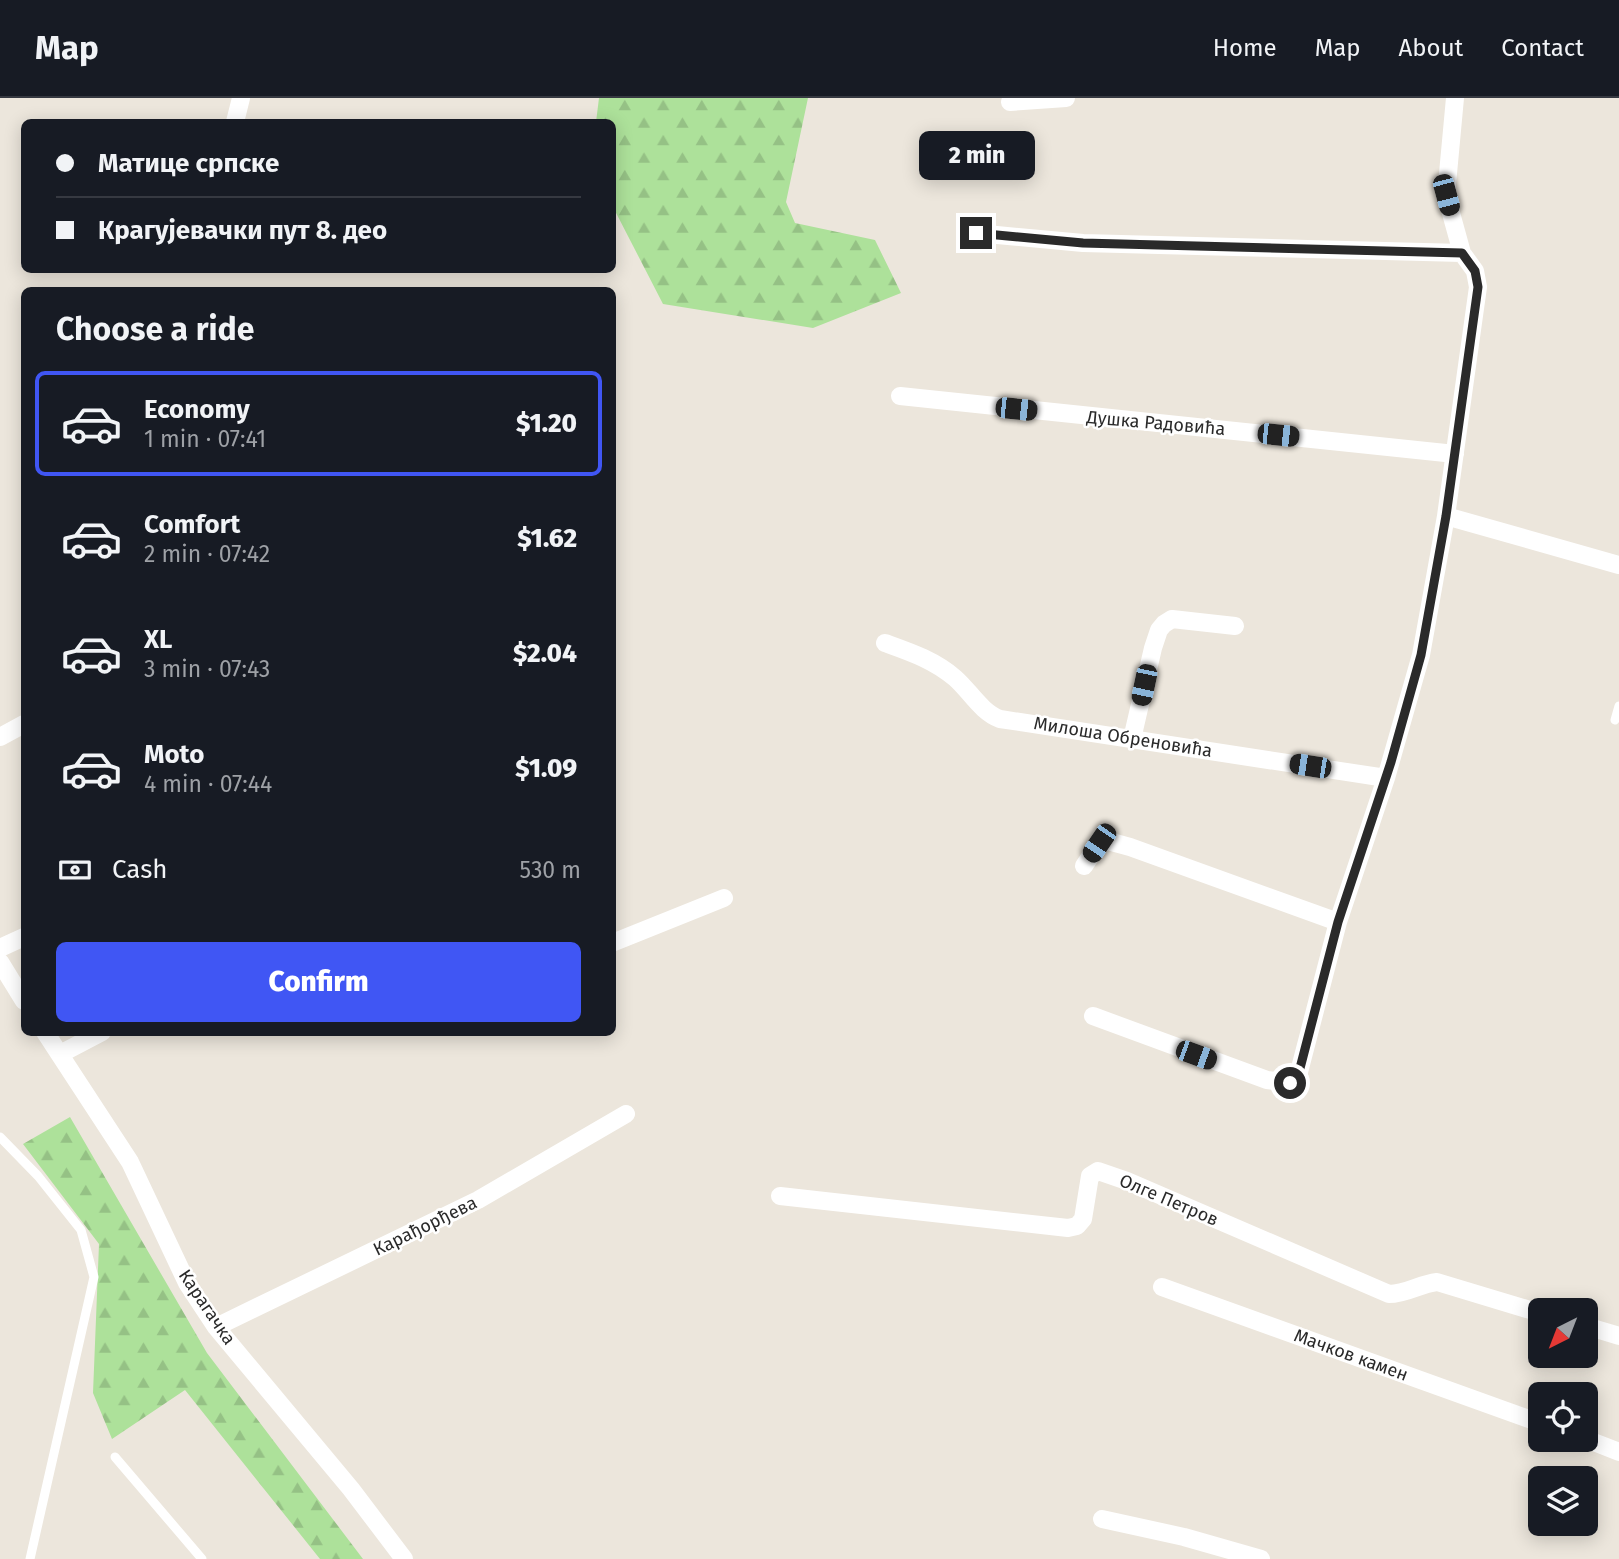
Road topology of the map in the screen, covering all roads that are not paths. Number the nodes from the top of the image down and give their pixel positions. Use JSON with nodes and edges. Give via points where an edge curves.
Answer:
{"nodes":[{"id":1,"x":241,"y":98,"type":"edge"},
{"id":2,"x":1066,"y":98,"type":"edge"},
{"id":3,"x":1455,"y":98,"type":"edge"},
{"id":4,"x":1010,"y":102,"type":"dead end"},
{"id":5,"x":236,"y":119,"type":"edge"},
{"id":6,"x":976,"y":233,"type":"dead end"},
{"id":7,"x":1462,"y":253,"type":"junction"},
{"id":8,"x":900,"y":396,"type":"dead end"},
{"id":9,"x":1455,"y":454,"type":"junction"},
{"id":10,"x":1446,"y":516,"type":"junction"},
{"id":11,"x":1619,"y":565,"type":"edge"},
{"id":12,"x":1235,"y":626,"type":"dead end"},
{"id":13,"x":885,"y":642,"type":"dead end"},
{"id":14,"x":1619,"y":705,"type":"edge"},
{"id":15,"x":1615,"y":720,"type":"dead end"},
{"id":16,"x":21,"y":726,"type":"edge"},
{"id":17,"x":0,"y":737,"type":"edge"},
{"id":18,"x":1132,"y":740,"type":"junction"},
{"id":19,"x":1386,"y":778,"type":"junction"},
{"id":20,"x":1084,"y":866,"type":"dead end"},
{"id":21,"x":724,"y":898,"type":"dead end"},
{"id":22,"x":1338,"y":922,"type":"junction"},
{"id":23,"x":21,"y":938,"type":"edge"},
{"id":24,"x":616,"y":941,"type":"edge"},
{"id":25,"x":0,"y":948,"type":"edge"},
{"id":26,"x":0,"y":962,"type":"edge"},
{"id":27,"x":21,"y":996,"type":"edge"},
{"id":28,"x":1093,"y":1016,"type":"dead end"},
{"id":29,"x":48,"y":1036,"type":"edge"},
{"id":30,"x":94,"y":1036,"type":"edge"},
{"id":31,"x":60,"y":1054,"type":"junction"},
{"id":32,"x":626,"y":1114,"type":"dead end"},
{"id":33,"x":0,"y":1137,"type":"edge"},
{"id":34,"x":780,"y":1196,"type":"dead end"},
{"id":35,"x":1162,"y":1287,"type":"dead end"},
{"id":36,"x":1528,"y":1309,"type":"edge"},
{"id":37,"x":216,"y":1327,"type":"junction"},
{"id":38,"x":1598,"y":1330,"type":"edge"},
{"id":39,"x":1619,"y":1336,"type":"edge"},
{"id":40,"x":1528,"y":1419,"type":"edge"},
{"id":41,"x":1598,"y":1444,"type":"edge"},
{"id":42,"x":1619,"y":1452,"type":"edge"},
{"id":43,"x":115,"y":1457,"type":"dead end"},
{"id":44,"x":1102,"y":1519,"type":"dead end"},
{"id":45,"x":30,"y":1559,"type":"edge"},
{"id":46,"x":202,"y":1559,"type":"edge"},
{"id":47,"x":404,"y":1559,"type":"edge"},
{"id":48,"x":1261,"y":1559,"type":"edge"}],
"edges":[{"from":1,"to":5,"type":"street"},
{"from":2,"to":4,"type":"street"},
{"from":3,"to":7,"type":"street","via":[[1446,195]]},
{"from":6,"to":7,"type":"street","via":[[1096,243]]},
{"from":7,"to":9,"type":"street","via":[[1475,271],[1478,287]]},
{"from":8,"to":9,"type":"street","name":"Душка Радовића"},
{"from":9,"to":10,"type":"street"},
{"from":10,"to":11,"type":"street"},
{"from":10,"to":19,"type":"street","via":[[1421,655]]},
{"from":12,"to":18,"type":"street","via":[[1172,620],[1164,624],[1153,648]]},
{"from":13,"to":18,"type":"street","name":"Милоша Обреновића","via":[[930,660],[1000,719]]},
{"from":14,"to":15,"type":"lane"},
{"from":16,"to":17,"type":"street"},
{"from":18,"to":19,"type":"street","name":"Милоша Обреновића"},
{"from":19,"to":22,"type":"street"},
{"from":20,"to":22,"type":"street","via":[[1099,843],[1108,841]]},
{"from":21,"to":24,"type":"street"},
{"from":22,"to":28,"type":"street","via":[[1299,1072],[1290,1083],[1267,1080]]},
{"from":23,"to":25,"type":"street"},
{"from":26,"to":27,"type":"street"},
{"from":29,"to":31,"type":"street","name":"Карагачка"},
{"from":30,"to":31,"type":"street"},
{"from":31,"to":37,"type":"street","name":"Карагачка","via":[[130,1162],[187,1283]]},
{"from":32,"to":37,"type":"street","name":"Карађорђева","via":[[478,1200]]},
{"from":33,"to":45,"type":"lane","via":[[38,1175],[81,1230],[94,1277]]},
{"from":34,"to":36,"type":"street","name":"Олге Петров","via":[[1068,1228],[1083,1219],[1090,1176],[1098,1171],[1389,1294],[1404,1294],[1437,1282]]},
{"from":35,"to":40,"type":"street","name":"Мачков камен"},
{"from":37,"to":47,"type":"street","name":"Карагачка"},
{"from":38,"to":39,"type":"street"},
{"from":41,"to":42,"type":"street"},
{"from":43,"to":46,"type":"lane"},
{"from":44,"to":48,"type":"street"}]}
